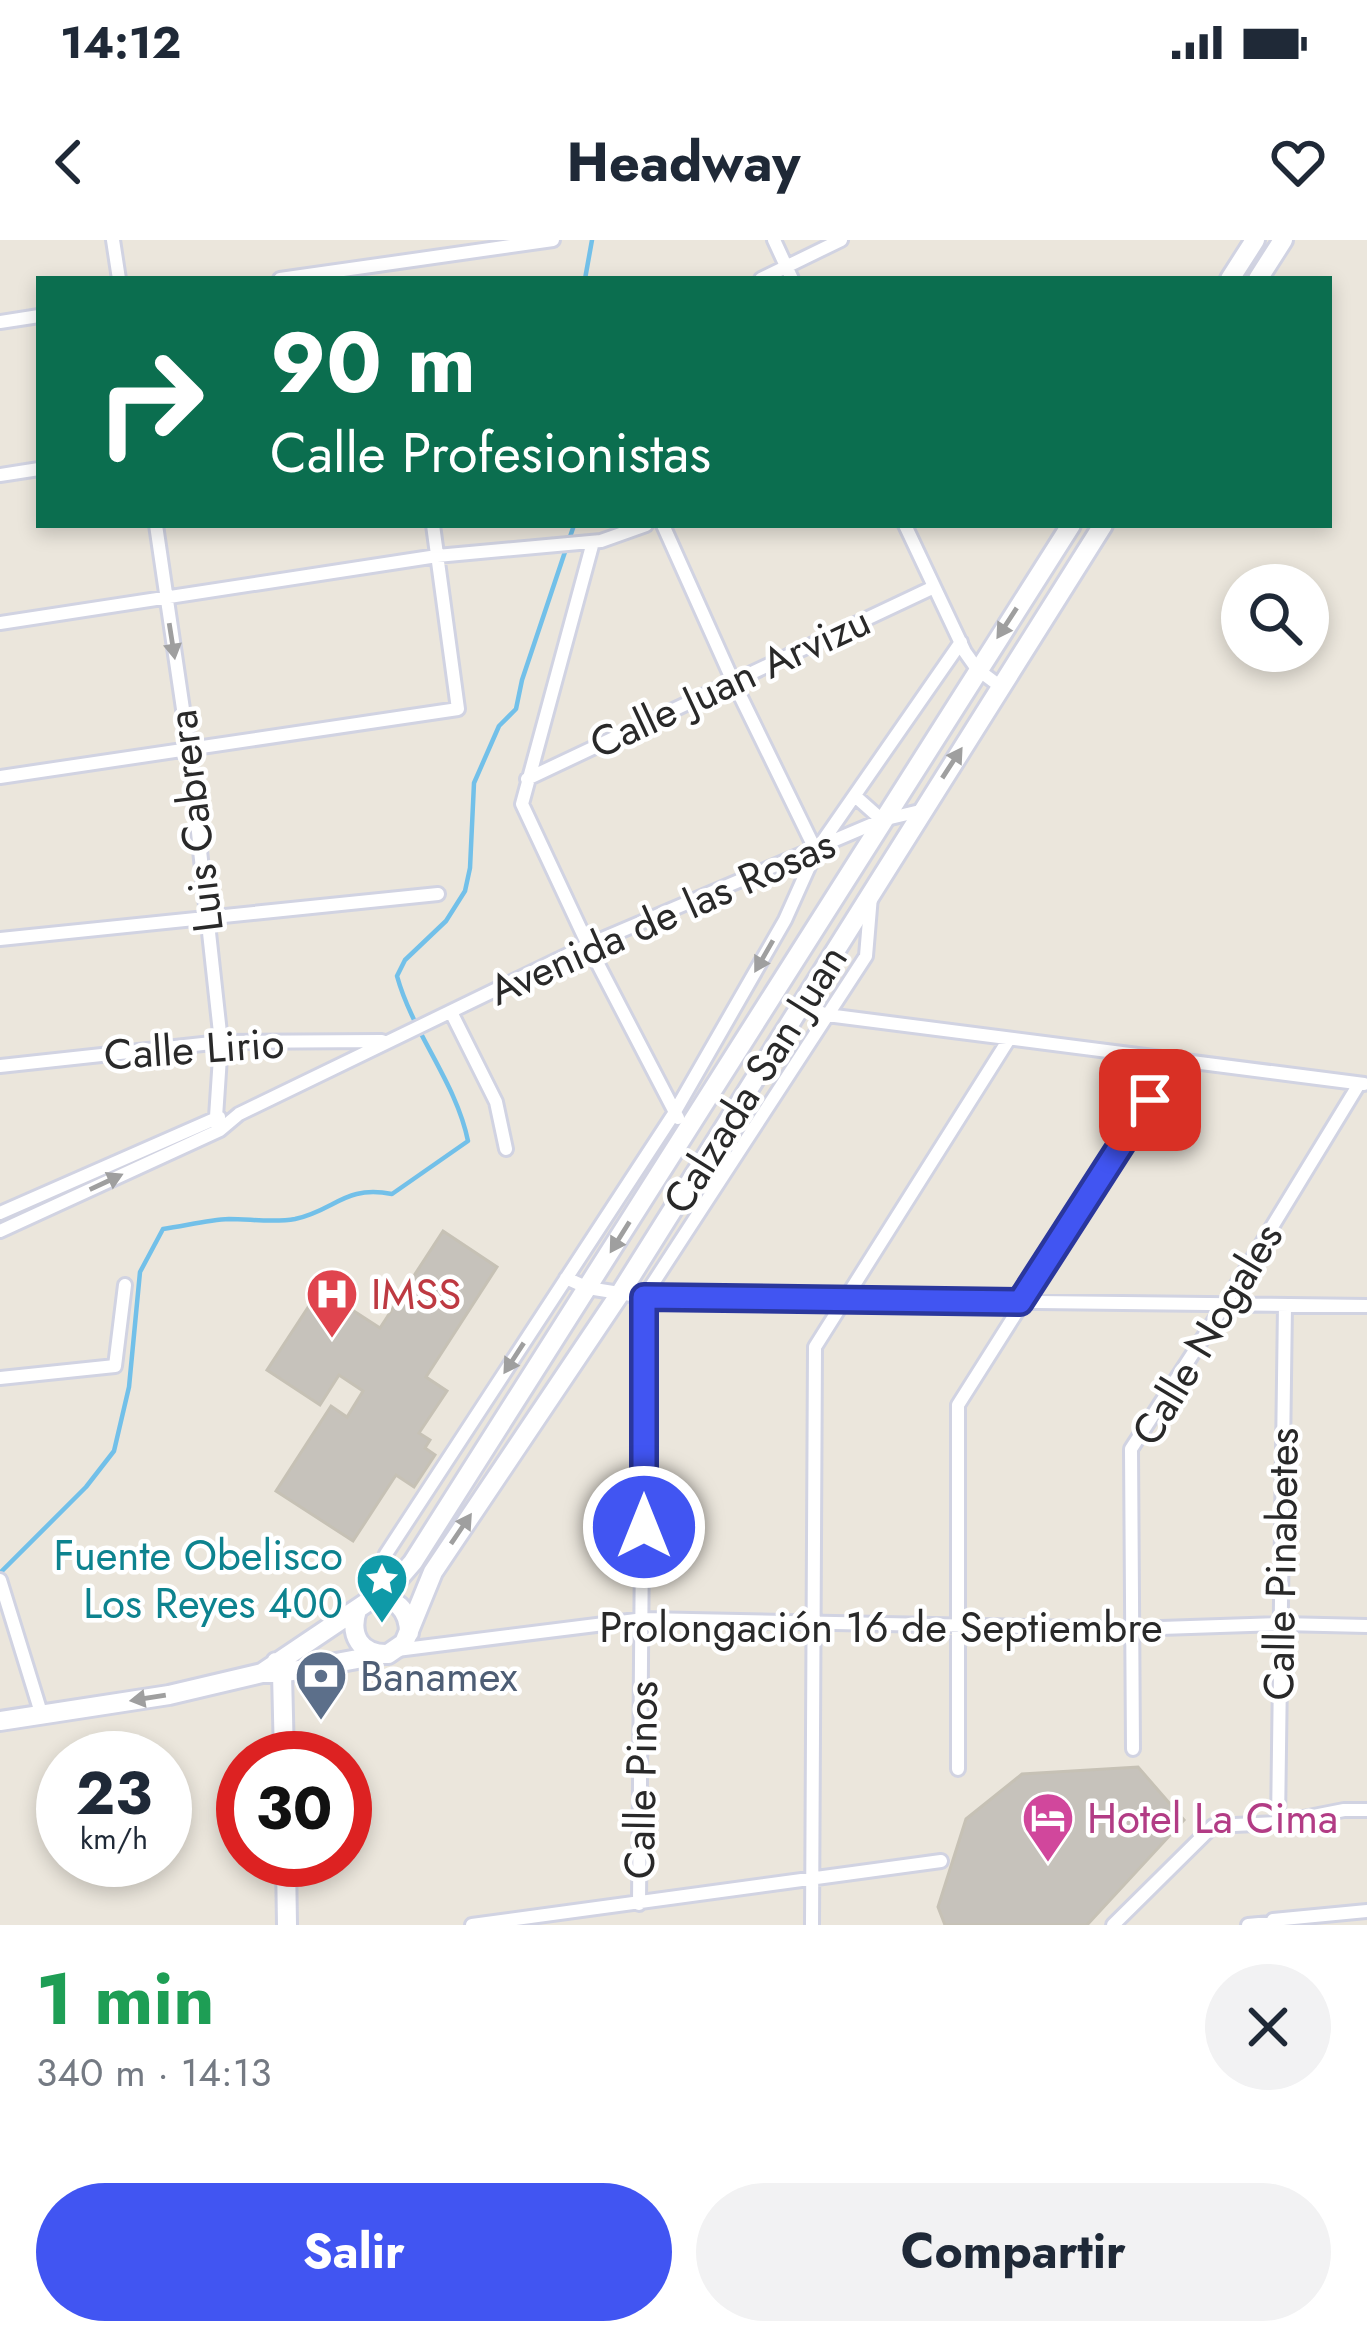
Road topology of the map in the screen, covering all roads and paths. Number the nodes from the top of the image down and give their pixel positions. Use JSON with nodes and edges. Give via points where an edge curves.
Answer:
{"nodes":[{"id":1,"x":113,"y":240,"type":"edge"},
{"id":2,"x":554,"y":240,"type":"edge"},
{"id":3,"x":774,"y":240,"type":"edge"},
{"id":4,"x":841,"y":240,"type":"edge"},
{"id":5,"x":1255,"y":240,"type":"edge"},
{"id":6,"x":1282,"y":240,"type":"edge"},
{"id":7,"x":394,"y":262,"type":"junction"},
{"id":8,"x":789,"y":273,"type":"edge"},
{"id":9,"x":119,"y":276,"type":"edge"},
{"id":10,"x":300,"y":276,"type":"edge"},
{"id":11,"x":396,"y":276,"type":"edge"},
{"id":12,"x":1232,"y":276,"type":"edge"},
{"id":13,"x":1260,"y":276,"type":"edge"},
{"id":14,"x":36,"y":316,"type":"edge"},
{"id":15,"x":0,"y":322,"type":"edge"},
{"id":16,"x":36,"y":470,"type":"edge"},
{"id":17,"x":0,"y":475,"type":"edge"},
{"id":18,"x":156,"y":528,"type":"edge"},
{"id":19,"x":433,"y":528,"type":"edge"},
{"id":20,"x":636,"y":528,"type":"edge"},
{"id":21,"x":664,"y":528,"type":"edge"},
{"id":22,"x":906,"y":528,"type":"edge"},
{"id":23,"x":1069,"y":528,"type":"edge"},
{"id":24,"x":1101,"y":528,"type":"edge"},
{"id":25,"x":588,"y":542,"type":"junction"},
{"id":26,"x":437,"y":556,"type":"junction"},
{"id":27,"x":934,"y":587,"type":"junction"},
{"id":28,"x":165,"y":598,"type":"junction"},
{"id":29,"x":0,"y":623,"type":"edge"},
{"id":30,"x":961,"y":642,"type":"junction"},
{"id":31,"x":977,"y":669,"type":"junction"},
{"id":32,"x":732,"y":679,"type":"junction"},
{"id":33,"x":1001,"y":687,"type":"junction"},
{"id":34,"x":189,"y":750,"type":"junction"},
{"id":35,"x":0,"y":777,"type":"edge"},
{"id":36,"x":527,"y":778,"type":"junction"},
{"id":37,"x":855,"y":796,"type":"junction"},
{"id":38,"x":920,"y":811,"type":"junction"},
{"id":39,"x":882,"y":820,"type":"junction"},
{"id":40,"x":816,"y":851,"type":"junction"},
{"id":41,"x":871,"y":892,"type":"junction"},
{"id":42,"x":438,"y":894,"type":"dead end"},
{"id":43,"x":207,"y":919,"type":"junction"},
{"id":44,"x":0,"y":939,"type":"edge"},
{"id":45,"x":588,"y":945,"type":"junction"},
{"id":46,"x":802,"y":1005,"type":"junction"},
{"id":47,"x":446,"y":1014,"type":"junction"},
{"id":48,"x":827,"y":1015,"type":"junction"},
{"id":49,"x":1009,"y":1039,"type":"junction"},
{"id":50,"x":389,"y":1041,"type":"junction"},
{"id":51,"x":221,"y":1042,"type":"junction"},
{"id":52,"x":1176,"y":1060,"type":"junction"},
{"id":53,"x":0,"y":1066,"type":"edge"},
{"id":54,"x":1363,"y":1084,"type":"edge"},
{"id":55,"x":681,"y":1121,"type":"junction"},
{"id":56,"x":218,"y":1124,"type":"junction"},
{"id":57,"x":506,"y":1149,"type":"dead end"},
{"id":58,"x":0,"y":1213,"type":"edge"},
{"id":59,"x":0,"y":1231,"type":"edge"},
{"id":60,"x":566,"y":1278,"type":"junction"},
{"id":61,"x":125,"y":1285,"type":"dead end"},
{"id":62,"x":587,"y":1288,"type":"junction"},
{"id":63,"x":621,"y":1292,"type":"junction"},
{"id":64,"x":644,"y":1297,"type":"junction"},
{"id":65,"x":844,"y":1300,"type":"junction"},
{"id":66,"x":1020,"y":1302,"type":"junction"},
{"id":67,"x":1225,"y":1304,"type":"junction"},
{"id":68,"x":1285,"y":1305,"type":"junction"},
{"id":69,"x":1367,"y":1306,"type":"edge"},
{"id":70,"x":0,"y":1378,"type":"edge"},
{"id":71,"x":413,"y":1562,"type":"junction"},
{"id":72,"x":433,"y":1572,"type":"junction"},
{"id":73,"x":2,"y":1585,"type":"edge"},
{"id":74,"x":370,"y":1602,"type":"junction"},
{"id":75,"x":644,"y":1619,"type":"junction"},
{"id":76,"x":813,"y":1621,"type":"junction"},
{"id":77,"x":960,"y":1623,"type":"junction"},
{"id":78,"x":1281,"y":1624,"type":"junction"},
{"id":79,"x":1367,"y":1626,"type":"edge"},
{"id":80,"x":1131,"y":1629,"type":"junction"},
{"id":81,"x":409,"y":1633,"type":"junction"},
{"id":82,"x":387,"y":1653,"type":"junction"},
{"id":83,"x":273,"y":1669,"type":"junction"},
{"id":84,"x":42,"y":1716,"type":"junction"},
{"id":85,"x":0,"y":1721,"type":"edge"},
{"id":86,"x":281,"y":1731,"type":"edge"},
{"id":87,"x":1133,"y":1749,"type":"dead end"},
{"id":88,"x":958,"y":1768,"type":"dead end"},
{"id":89,"x":1367,"y":1810,"type":"edge"},
{"id":90,"x":1277,"y":1823,"type":"junction"},
{"id":91,"x":941,"y":1861,"type":"dead end"},
{"id":92,"x":813,"y":1878,"type":"junction"},
{"id":93,"x":286,"y":1887,"type":"edge"},
{"id":94,"x":639,"y":1904,"type":"junction"},
{"id":95,"x":1367,"y":1911,"type":"edge"},
{"id":96,"x":1279,"y":1922,"type":"edge"},
{"id":97,"x":287,"y":1925,"type":"edge"},
{"id":98,"x":472,"y":1925,"type":"edge"},
{"id":99,"x":812,"y":1925,"type":"edge"},
{"id":100,"x":1113,"y":1925,"type":"edge"},
{"id":101,"x":1254,"y":1925,"type":"edge"}],
"edges":[{"from":1,"to":9,"type":"street"},
{"from":2,"to":7,"type":"street"},
{"from":3,"to":8,"type":"street"},
{"from":4,"to":8,"type":"street"},
{"from":5,"to":12,"type":"main road"},
{"from":6,"to":13,"type":"main road"},
{"from":7,"to":10,"type":"street"},
{"from":7,"to":11,"type":"street"},
{"from":14,"to":15,"type":"street"},
{"from":16,"to":17,"type":"street"},
{"from":18,"to":28,"type":"street","name":"Luis Cabrera"},
{"from":19,"to":26,"type":"street"},
{"from":20,"to":25,"type":"street"},
{"from":21,"to":32,"type":"street"},
{"from":22,"to":27,"type":"street"},
{"from":23,"to":31,"type":"main road","name":"Calzada San Juan","one_way":true},
{"from":24,"to":33,"type":"main road","name":"Calzada San Juan"},
{"from":25,"to":26,"type":"street"},
{"from":25,"to":36,"type":"street"},
{"from":26,"to":28,"type":"street"},
{"from":26,"to":34,"type":"street","via":[[458,709]]},
{"from":27,"to":30,"type":"street"},
{"from":27,"to":32,"type":"street","name":"Calle Juan Arvizu"},
{"from":28,"to":29,"type":"street"},
{"from":28,"to":34,"type":"street","name":"Luis Cabrera","one_way":true},
{"from":30,"to":31,"type":"street"},
{"from":30,"to":37,"type":"street"},
{"from":31,"to":33,"type":"street"},
{"from":31,"to":39,"type":"main road","name":"Calzada San Juan"},
{"from":32,"to":36,"type":"street","name":"Calle Juan Arvizu"},
{"from":32,"to":40,"type":"street"},
{"from":38,"to":33,"type":"main road","name":"Calzada San Juan","one_way":true},
{"from":34,"to":35,"type":"street"},
{"from":34,"to":43,"type":"street","name":"Luis Cabrera"},
{"from":36,"to":45,"type":"street","via":[[522,804]]},
{"from":37,"to":39,"type":"street"},
{"from":37,"to":40,"type":"street"},
{"from":38,"to":39,"type":"street","name":"Avenida de las Rosas"},
{"from":38,"to":41,"type":"main road","name":"Calzada San Juan"},
{"from":39,"to":40,"type":"street","name":"Avenida de las Rosas"},
{"from":39,"to":55,"type":"main road","name":"Calzada San Juan"},
{"from":40,"to":45,"type":"street","name":"Avenida de las Rosas"},
{"from":40,"to":55,"type":"street","one_way":true},
{"from":41,"to":46,"type":"main road","name":"Calzada San Juan"},
{"from":41,"to":48,"type":"street","via":[[866,956]]},
{"from":42,"to":43,"type":"street"},
{"from":43,"to":44,"type":"street"},
{"from":43,"to":51,"type":"street","name":"Luis Cabrera"},
{"from":45,"to":47,"type":"street","name":"Avenida de las Rosas"},
{"from":45,"to":55,"type":"street"},
{"from":46,"to":48,"type":"street"},
{"from":46,"to":63,"type":"main road","name":"Calzada San Juan"},
{"from":47,"to":50,"type":"street","name":"Avenida de las Rosas"},
{"from":47,"to":57,"type":"street","via":[[496,1102]]},
{"from":48,"to":49,"type":"street"},
{"from":48,"to":64,"type":"street"},
{"from":49,"to":52,"type":"street"},
{"from":49,"to":65,"type":"street"},
{"from":50,"to":51,"type":"street","name":"Calle Lirio"},
{"from":50,"to":56,"type":"street"},
{"from":51,"to":53,"type":"street","name":"Calle Lirio"},
{"from":51,"to":56,"type":"street","name":"Luis Cabrera"},
{"from":52,"to":54,"type":"street"},
{"from":52,"to":66,"type":"street"},
{"from":54,"to":67,"type":"street","name":"Calle Nogales"},
{"from":55,"to":60,"type":"street"},
{"from":55,"to":62,"type":"main road","name":"Calzada San Juan","one_way":true},
{"from":56,"to":58,"type":"street"},
{"from":59,"to":56,"type":"street","one_way":true},
{"from":60,"to":62,"type":"street"},
{"from":60,"to":74,"type":"street","one_way":true,"via":[[386,1554]]},
{"from":61,"to":70,"type":"street","via":[[115,1366]]},
{"from":62,"to":63,"type":"street"},
{"from":62,"to":71,"type":"main road","name":"Calzada San Juan"},
{"from":63,"to":64,"type":"street"},
{"from":72,"to":63,"type":"main road","name":"Calzada San Juan","one_way":true},
{"from":64,"to":65,"type":"street"},
{"from":64,"to":75,"type":"street","name":"Calle Pinos"},
{"from":65,"to":66,"type":"street"},
{"from":65,"to":76,"type":"street","via":[[815,1347]]},
{"from":66,"to":67,"type":"street"},
{"from":66,"to":77,"type":"street","via":[[958,1405]]},
{"from":67,"to":68,"type":"street"},
{"from":67,"to":80,"type":"street","name":"Calle Nogales","via":[[1131,1449]]},
{"from":68,"to":69,"type":"street"},
{"from":68,"to":78,"type":"street","name":"Calle Pinabetes"},
{"from":71,"to":72,"type":"main road"},
{"from":71,"to":74,"type":"main road","name":"Calzada San Juan"},
{"from":72,"to":81,"type":"main road","name":"Calzada San Juan"},
{"from":73,"to":84,"type":"street"},
{"from":74,"to":81,"type":"main road","via":[[404,1609]]},
{"from":74,"to":82,"type":"main road","via":[[352,1624],[356,1639],[365,1650]]},
{"from":74,"to":83,"type":"main road","name":"Calzada San Juan"},
{"from":75,"to":76,"type":"street","name":"Prolongación 16 de Septiembre"},
{"from":75,"to":82,"type":"street","name":"Prolongación 16 de Septiembre"},
{"from":75,"to":94,"type":"street","name":"Calle Pinos"},
{"from":76,"to":77,"type":"street","name":"Prolongación 16 de Septiembre"},
{"from":76,"to":92,"type":"street"},
{"from":77,"to":80,"type":"street","name":"Prolongación 16 de Septiembre"},
{"from":77,"to":88,"type":"street"},
{"from":78,"to":79,"type":"street","name":"Prolongación 16 de Septiembre"},
{"from":78,"to":80,"type":"street","name":"Prolongación 16 de Septiembre"},
{"from":78,"to":90,"type":"street","name":"Calle Pinabetes"},
{"from":80,"to":87,"type":"street","name":"Calle Nogales"},
{"from":81,"to":82,"type":"main road"},
{"from":82,"to":83,"type":"main road"},
{"from":83,"to":84,"type":"main road","one_way":true},
{"from":83,"to":86,"type":"main road"},
{"from":84,"to":85,"type":"main road"},
{"from":89,"to":90,"type":"street"},
{"from":90,"to":100,"type":"street","via":[[1214,1826]]},
{"from":91,"to":92,"type":"street"},
{"from":92,"to":94,"type":"street"},
{"from":92,"to":99,"type":"street"},
{"from":93,"to":97,"type":"main road"},
{"from":94,"to":98,"type":"street"},
{"from":95,"to":96,"type":"street"},
{"from":96,"to":101,"type":"street"}]}
